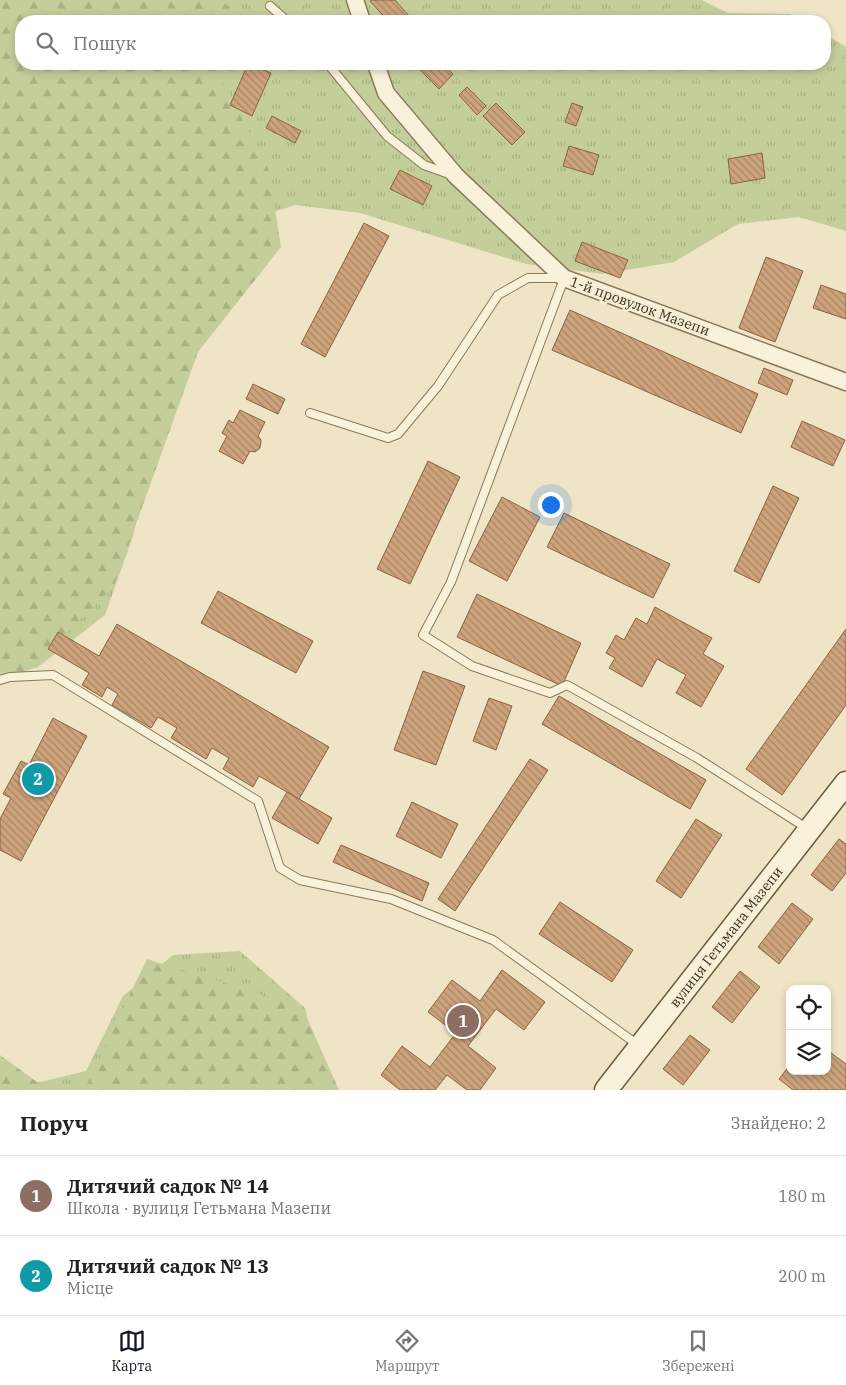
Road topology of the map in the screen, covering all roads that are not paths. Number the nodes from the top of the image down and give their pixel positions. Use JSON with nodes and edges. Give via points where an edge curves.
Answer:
{"nodes":[{"id":1,"x":355,"y":0,"type":"edge"},
{"id":2,"x":270,"y":6,"type":"dead end"},
{"id":3,"x":280,"y":15,"type":"edge"},
{"id":4,"x":360,"y":15,"type":"edge"},
{"id":5,"x":333,"y":70,"type":"edge"},
{"id":6,"x":378,"y":70,"type":"edge"},
{"id":7,"x":456,"y":176,"type":"junction"},
{"id":8,"x":565,"y":276,"type":"junction"},
{"id":9,"x":846,"y":382,"type":"edge"},
{"id":10,"x":310,"y":413,"type":"dead end"},
{"id":11,"x":0,"y":680,"type":"edge"},
{"id":12,"x":846,"y":783,"type":"edge"},
{"id":13,"x":810,"y":830,"type":"junction"},
{"id":14,"x":640,"y":1046,"type":"junction"},
{"id":15,"x":606,"y":1090,"type":"edge"}],
"edges":[{"from":1,"to":4,"type":"street"},
{"from":2,"to":3,"type":"lane"},
{"from":5,"to":7,"type":"lane","via":[[387,136],[424,165]]},
{"from":6,"to":7,"type":"street","name":"1-й провулок Мазепи","via":[[386,93]]},
{"from":7,"to":8,"type":"street","name":"1-й провулок Мазепи"},
{"from":8,"to":9,"type":"street","name":"1-й провулок Мазепи"},
{"from":8,"to":10,"type":"lane","via":[[528,278],[498,295],[438,386],[398,434],[388,438]]},
{"from":8,"to":13,"type":"lane","via":[[451,582],[423,635],[472,666],[550,693],[567,685],[697,758]]},
{"from":11,"to":14,"type":"lane","via":[[53,675],[258,801],[280,868],[300,880],[391,899],[493,940]]},
{"from":12,"to":13,"type":"main road","name":"вулиця Гетьмана Мазепи"},
{"from":13,"to":14,"type":"main road","name":"вулиця Гетьмана Мазепи"},
{"from":14,"to":15,"type":"main road","name":"вулиця Гетьмана Мазепи"}]}
